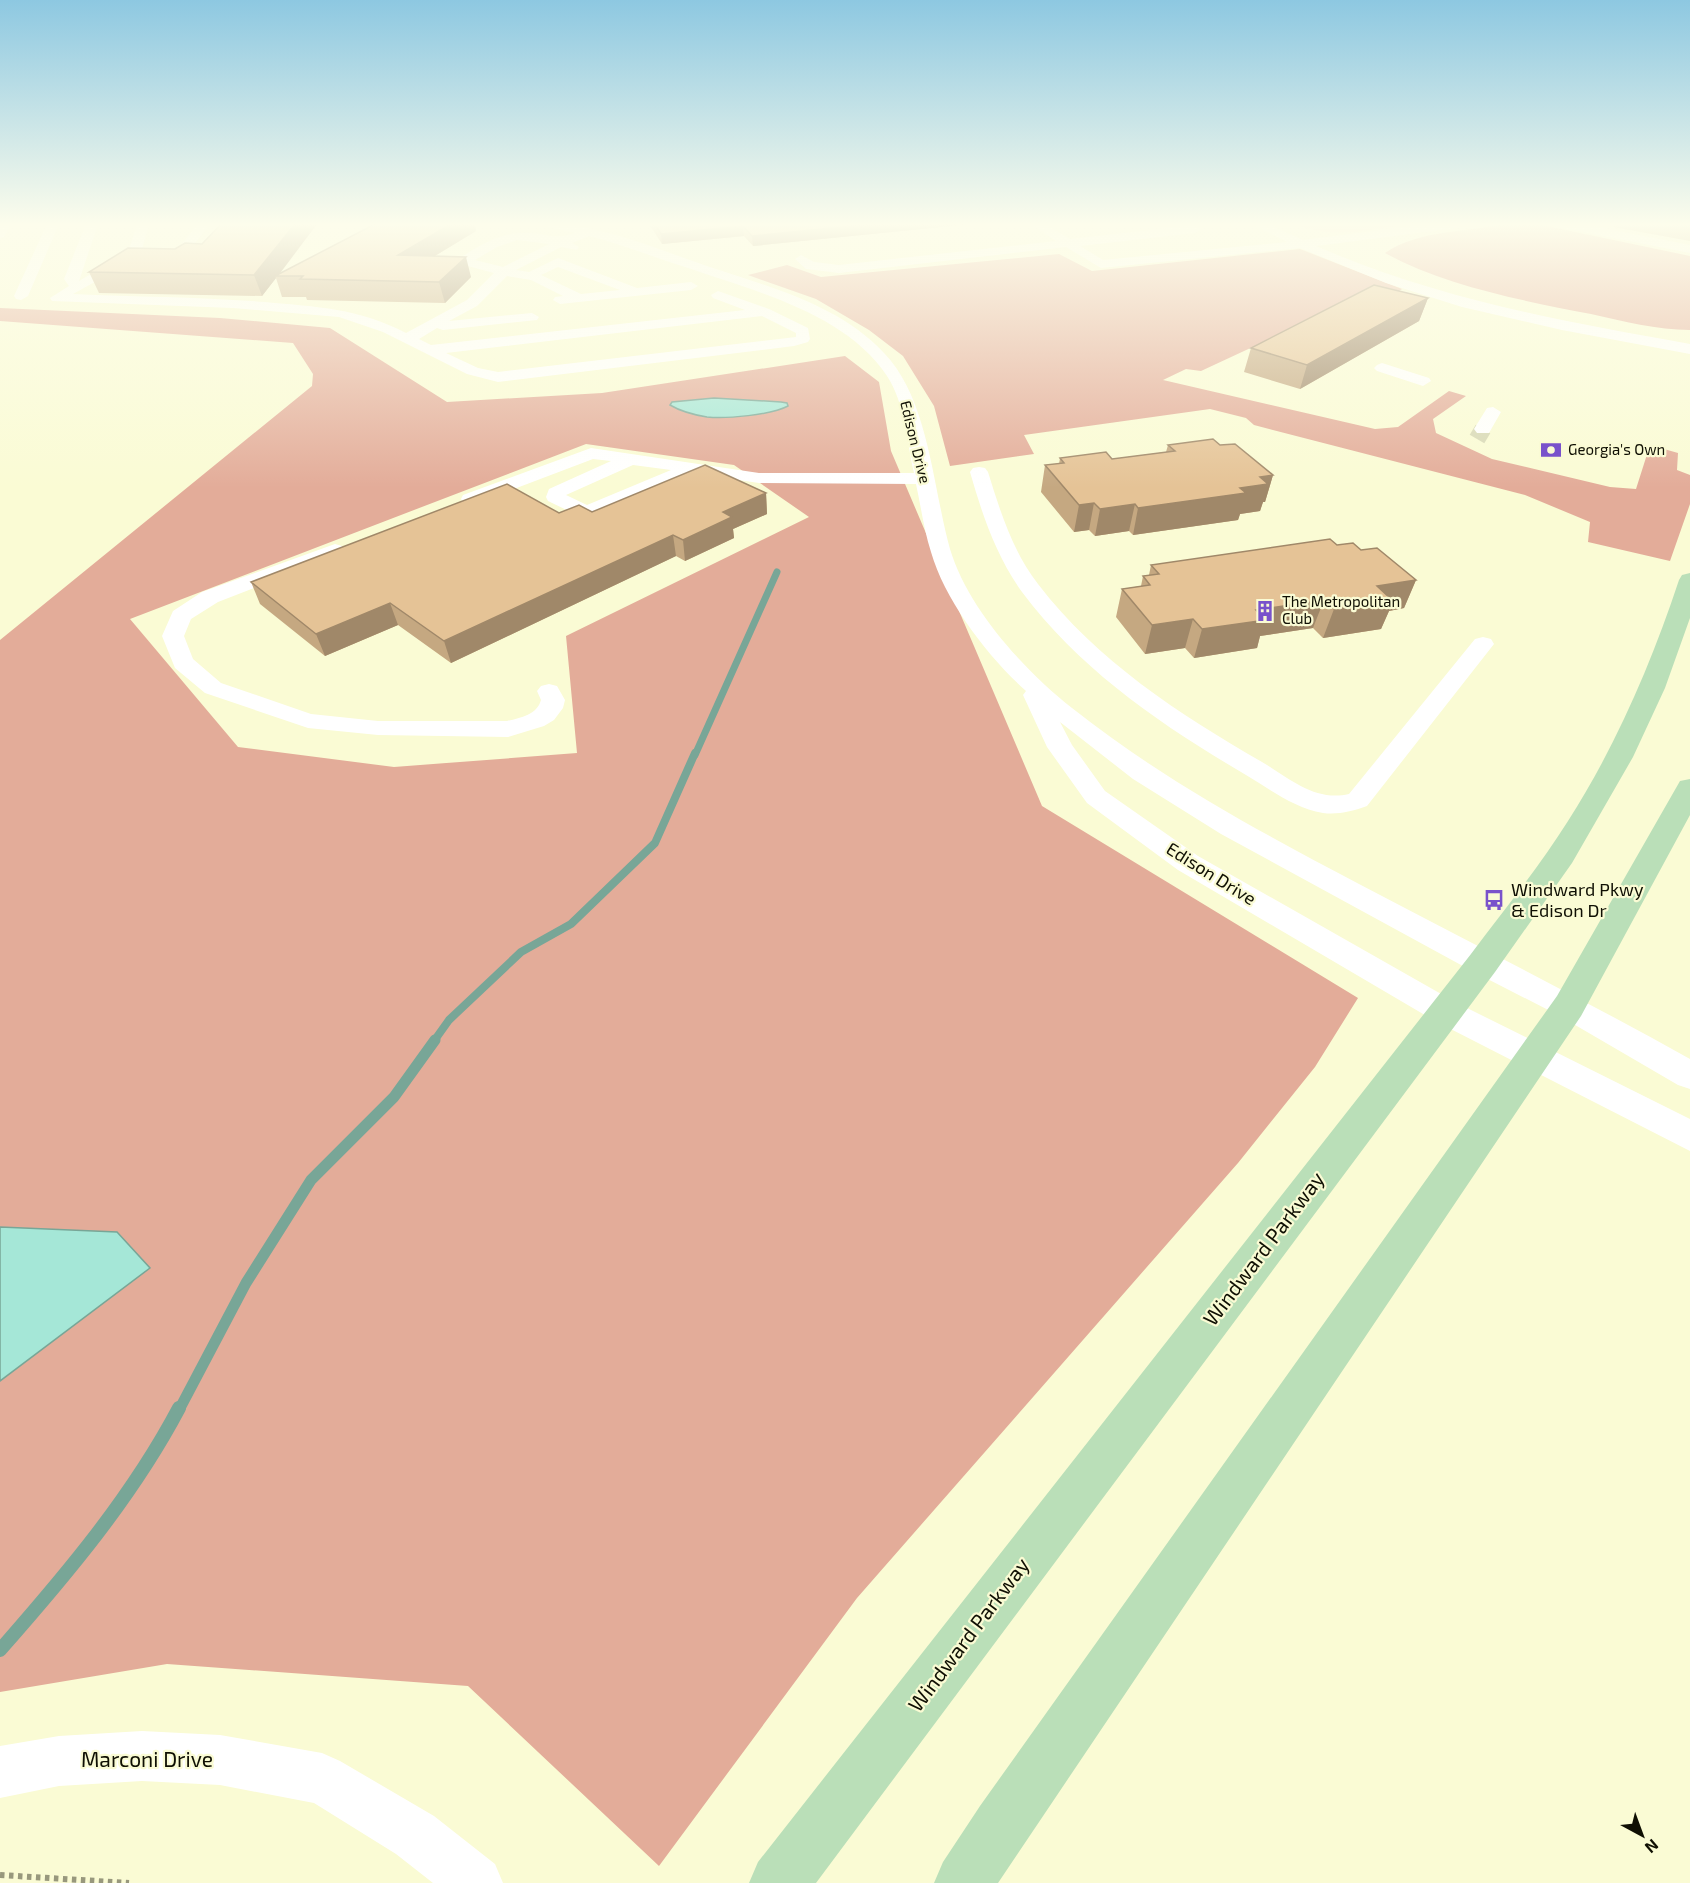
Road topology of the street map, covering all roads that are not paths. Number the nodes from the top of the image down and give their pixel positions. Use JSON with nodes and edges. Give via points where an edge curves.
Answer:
{"nodes":[{"id":1,"x":327,"y":312,"type":"edge"},
{"id":2,"x":458,"y":312,"type":"edge"},
{"id":3,"x":764,"y":312,"type":"joint"},
{"id":4,"x":816,"y":312,"type":"edge"},
{"id":5,"x":1507,"y":312,"type":"edge"},
{"id":6,"x":1557,"y":312,"type":"edge"},
{"id":7,"x":577,"y":313,"type":"dead end"},
{"id":8,"x":792,"y":326,"type":"junction"},
{"id":9,"x":427,"y":327,"type":"junction"},
{"id":10,"x":769,"y":329,"type":"dead end"},
{"id":11,"x":1690,"y":339,"type":"edge"},
{"id":12,"x":411,"y":341,"type":"junction"},
{"id":13,"x":1690,"y":349,"type":"edge"},
{"id":14,"x":429,"y":350,"type":"junction"},
{"id":15,"x":492,"y":360,"type":"dead end"},
{"id":16,"x":457,"y":364,"type":"junction"},
{"id":17,"x":1382,"y":368,"type":"dead end"},
{"id":18,"x":1423,"y":381,"type":"dead end"},
{"id":19,"x":1493,"y":412,"type":"tunnel mouth"},
{"id":20,"x":1478,"y":438,"type":"tunnel mouth"},
{"id":21,"x":633,"y":458,"type":"junction"},
{"id":22,"x":686,"y":467,"type":"junction"},
{"id":23,"x":979,"y":472,"type":"dead end"},
{"id":24,"x":924,"y":479,"type":"junction"},
{"id":25,"x":456,"y":504,"type":"edge"},
{"id":26,"x":356,"y":542,"type":"edge"},
{"id":27,"x":1690,"y":580,"type":"edge"},
{"id":28,"x":1483,"y":644,"type":"dead end"},
{"id":29,"x":1028,"y":681,"type":"junction"},
{"id":30,"x":549,"y":691,"type":"dead end"},
{"id":31,"x":1690,"y":788,"type":"edge"},
{"id":32,"x":1483,"y":963,"type":"junction"},
{"id":33,"x":1569,"y":1006,"type":"junction"},
{"id":34,"x":1446,"y":1012,"type":"junction"},
{"id":35,"x":1534,"y":1058,"type":"junction"},
{"id":36,"x":1690,"y":1076,"type":"edge"},
{"id":37,"x":1690,"y":1136,"type":"edge"},
{"id":38,"x":0,"y":1772,"type":"edge"},
{"id":39,"x":476,"y":1883,"type":"edge"},
{"id":40,"x":779,"y":1883,"type":"edge"},
{"id":41,"x":964,"y":1883,"type":"edge"}],
"edges":[{"from":1,"to":12,"type":"street","via":[[388,329]]},
{"from":2,"to":9,"type":"street"},
{"from":3,"to":8,"type":"street"},
{"from":3,"to":14,"type":"street"},
{"from":4,"to":24,"type":"street","name":"Edison Drive","via":[[861,339],[896,378],[908,406]]},
{"from":5,"to":13,"type":"street"},
{"from":6,"to":11,"type":"street"},
{"from":7,"to":9,"type":"street"},
{"from":8,"to":10,"type":"street"},
{"from":8,"to":16,"type":"street","via":[[803,331],[803,339],[498,377]]},
{"from":9,"to":12,"type":"street","via":[[412,334]]},
{"from":12,"to":14,"type":"street"},
{"from":14,"to":16,"type":"street"},
{"from":15,"to":16,"type":"street"},
{"from":17,"to":18,"type":"street"},
{"from":19,"to":20,"type":"street"},
{"from":21,"to":22,"type":"street"},
{"from":21,"to":22,"type":"street","via":[[556,493],[555,497],[589,511],[683,472]]},
{"from":21,"to":25,"type":"street","via":[[591,453]]},
{"from":22,"to":24,"type":"street","via":[[759,478]]},
{"from":23,"to":28,"type":"street","via":[[995,526],[1024,577],[1075,640],[1150,704],[1313,802],[1339,806],[1358,800]]},
{"from":24,"to":29,"type":"street","name":"Edison Drive","via":[[941,553],[961,597],[995,645]]},
{"from":26,"to":30,"type":"street","via":[[210,597],[181,616],[173,636],[183,663],[213,688],[237,698],[308,721],[378,728],[508,729],[545,715],[553,700]]},
{"from":27,"to":32,"type":"main road","name":"Windward Parkway","via":[[1649,695],[1614,767],[1561,855]]},
{"from":29,"to":32,"type":"street","name":"Edison Drive","via":[[1060,711],[1142,773],[1231,828]]},
{"from":29,"to":34,"type":"street","name":"Edison Drive","via":[[1060,747],[1096,797],[1188,863]]},
{"from":31,"to":33,"type":"main road"},
{"from":32,"to":33,"type":"street","name":"Edison Drive"},
{"from":32,"to":34,"type":"main road","name":"Windward Parkway"},
{"from":33,"to":35,"type":"main road"},
{"from":33,"to":36,"type":"street","name":"Edison Drive"},
{"from":34,"to":35,"type":"street","name":"Edison Drive"},
{"from":34,"to":40,"type":"main road","name":"Windward Parkway"},
{"from":35,"to":37,"type":"street","name":"Edison Drive"},
{"from":35,"to":41,"type":"main road"},
{"from":38,"to":39,"type":"street","name":"Marconi Drive","via":[[59,1761],[142,1756],[220,1760],[322,1779],[416,1835]]}]}
